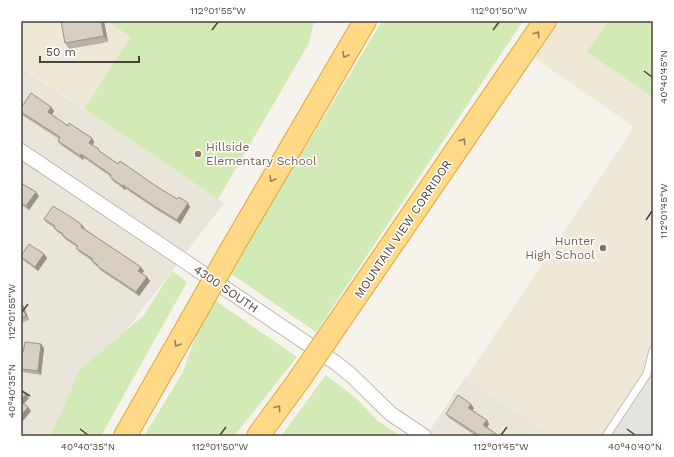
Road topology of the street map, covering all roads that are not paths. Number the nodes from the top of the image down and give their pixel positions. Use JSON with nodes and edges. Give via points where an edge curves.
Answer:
{"nodes":[{"id":1,"x":365,"y":21,"type":"edge"},
{"id":2,"x":545,"y":21,"type":"edge"},
{"id":3,"x":21,"y":151,"type":"edge"},
{"id":4,"x":653,"y":350,"type":"edge"},
{"id":5,"x":125,"y":436,"type":"edge"},
{"id":6,"x":258,"y":436,"type":"edge"},
{"id":7,"x":424,"y":436,"type":"edge"},
{"id":8,"x":606,"y":436,"type":"edge"}],
"edges":[{"from":1,"to":5,"type":"highway","one_way":true,"bridge":true},
{"from":6,"to":2,"type":"highway","name":"MOUNTAIN VIEW CORRIDOR","one_way":true,"bridge":true},
{"from":3,"to":7,"type":"street","name":"4300 SOUTH","via":[[344,368],[388,411]]},
{"from":4,"to":8,"type":"lane","via":[[647,374]]}]}
